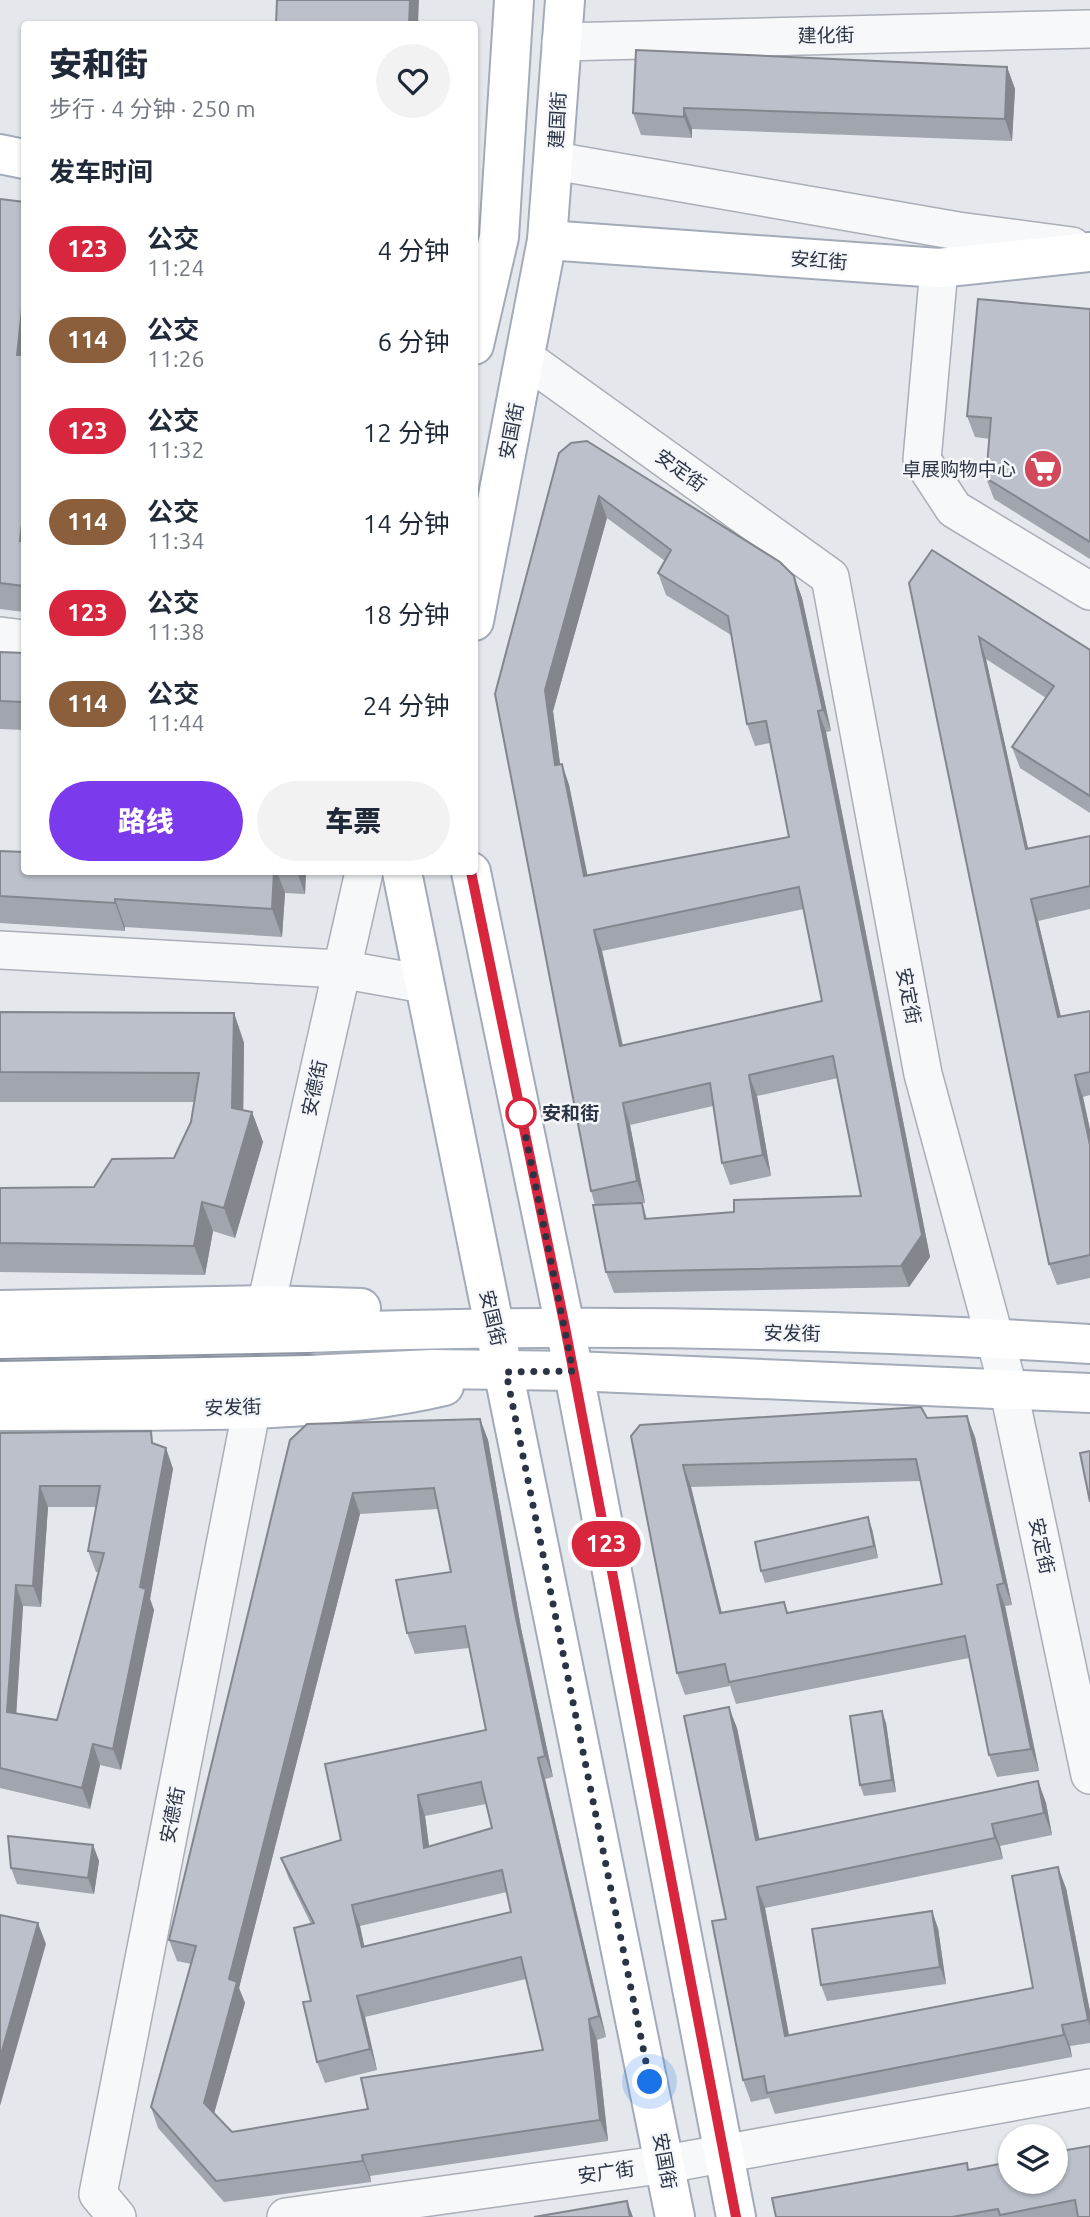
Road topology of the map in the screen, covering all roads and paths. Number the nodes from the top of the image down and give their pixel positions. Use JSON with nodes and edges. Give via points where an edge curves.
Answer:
{"nodes":[{"id":1,"x":514,"y":0,"type":"edge"},
{"id":2,"x":565,"y":0,"type":"edge"},
{"id":3,"x":1090,"y":29,"type":"edge"},
{"id":4,"x":562,"y":42,"type":"junction"},
{"id":5,"x":489,"y":153,"type":"edge"},
{"id":6,"x":0,"y":155,"type":"edge"},
{"id":7,"x":21,"y":158,"type":"edge"},
{"id":8,"x":555,"y":161,"type":"junction"},
{"id":9,"x":0,"y":176,"type":"edge"},
{"id":10,"x":21,"y":179,"type":"edge"},
{"id":11,"x":487,"y":235,"type":"edge"},
{"id":12,"x":547,"y":240,"type":"junction"},
{"id":13,"x":1090,"y":251,"type":"edge"},
{"id":14,"x":939,"y":268,"type":"junction"},
{"id":15,"x":478,"y":311,"type":"edge"},
{"id":16,"x":525,"y":358,"type":"junction"},
{"id":17,"x":1090,"y":591,"type":"edge"},
{"id":18,"x":478,"y":600,"type":"edge"},
{"id":19,"x":0,"y":636,"type":"edge"},
{"id":20,"x":21,"y":639,"type":"edge"},
{"id":21,"x":363,"y":875,"type":"edge"},
{"id":22,"x":403,"y":875,"type":"edge"},
{"id":23,"x":472,"y":875,"type":"edge"},
{"id":24,"x":0,"y":950,"type":"edge"},
{"id":25,"x":340,"y":969,"type":"junction"},
{"id":26,"x":424,"y":984,"type":"junction"},
{"id":27,"x":267,"y":1305,"type":"junction"},
{"id":28,"x":0,"y":1310,"type":"edge"},
{"id":29,"x":565,"y":1327,"type":"junction"},
{"id":30,"x":495,"y":1328,"type":"junction"},
{"id":31,"x":993,"y":1338,"type":"junction"},
{"id":32,"x":0,"y":1339,"type":"edge"},
{"id":33,"x":1090,"y":1344,"type":"edge"},
{"id":34,"x":573,"y":1371,"type":"junction"},
{"id":35,"x":506,"y":1372,"type":"junction"},
{"id":36,"x":0,"y":1381,"type":"edge"},
{"id":37,"x":1008,"y":1387,"type":"junction"},
{"id":38,"x":1090,"y":1392,"type":"edge"},
{"id":39,"x":252,"y":1407,"type":"junction"},
{"id":40,"x":0,"y":1411,"type":"edge"},
{"id":41,"x":1090,"y":1775,"type":"edge"},
{"id":42,"x":1090,"y":2088,"type":"edge"},
{"id":43,"x":725,"y":2154,"type":"junction"},
{"id":44,"x":666,"y":2164,"type":"junction"},
{"id":45,"x":117,"y":2217,"type":"edge"},
{"id":46,"x":286,"y":2217,"type":"edge"},
{"id":47,"x":675,"y":2217,"type":"edge"},
{"id":48,"x":736,"y":2217,"type":"edge"}],
"edges":[{"from":1,"to":5,"type":"main road"},
{"from":2,"to":4,"type":"main road","name":"建国街"},
{"from":3,"to":4,"type":"street","name":"建化街"},
{"from":4,"to":8,"type":"main road","name":"建国街"},
{"from":5,"to":11,"type":"main road"},
{"from":6,"to":7,"type":"main road"},
{"from":8,"to":12,"type":"main road","name":"建国街"},
{"from":8,"to":13,"type":"street"},
{"from":9,"to":10,"type":"main road"},
{"from":11,"to":15,"type":"main road"},
{"from":12,"to":14,"type":"main road","name":"安红街"},
{"from":12,"to":16,"type":"main road","name":"安国街"},
{"from":13,"to":14,"type":"main road","name":"安红街"},
{"from":14,"to":17,"type":"street","via":[[922,460],[954,509]]},
{"from":16,"to":18,"type":"main road","name":"安国街"},
{"from":16,"to":31,"type":"street","name":"安定街","via":[[830,577],[923,1074]]},
{"from":19,"to":20,"type":"street"},
{"from":21,"to":25,"type":"street","name":"安德街"},
{"from":22,"to":26,"type":"main road","name":"安国街"},
{"from":23,"to":29,"type":"main road"},
{"from":24,"to":25,"type":"street"},
{"from":25,"to":26,"type":"street"},
{"from":25,"to":27,"type":"street","name":"安德街"},
{"from":26,"to":30,"type":"main road","name":"安国街"},
{"from":27,"to":28,"type":"main road","name":"安发街"},
{"from":27,"to":30,"type":"main road","name":"安发街","via":[[382,1309]]},
{"from":29,"to":30,"type":"main road","name":"安发街"},
{"from":29,"to":31,"type":"main road","name":"安发街"},
{"from":29,"to":34,"type":"main road"},
{"from":30,"to":32,"type":"main road","name":"安发街"},
{"from":30,"to":35,"type":"main road","name":"安国街"},
{"from":31,"to":33,"type":"main road","name":"安发街"},
{"from":31,"to":37,"type":"street","name":"安定街"},
{"from":34,"to":35,"type":"main road","name":"安发街"},
{"from":34,"to":37,"type":"main road","name":"安发街"},
{"from":34,"to":43,"type":"main road"},
{"from":35,"to":36,"type":"main road","name":"安发街","via":[[432,1369]]},
{"from":35,"to":39,"type":"main road","name":"安发街","via":[[392,1398]]},
{"from":35,"to":44,"type":"main road","name":"安国街"},
{"from":37,"to":38,"type":"main road","name":"安发街"},
{"from":37,"to":41,"type":"street","name":"安定街"},
{"from":39,"to":40,"type":"main road","name":"安发街"},
{"from":39,"to":45,"type":"street","name":"安德街","via":[[98,2194]]},
{"from":42,"to":43,"type":"street","name":"安广街"},
{"from":43,"to":44,"type":"street","name":"安广街"},
{"from":43,"to":48,"type":"main road"},
{"from":44,"to":46,"type":"street","name":"安广街"},
{"from":44,"to":47,"type":"main road","name":"安国街"}]}
